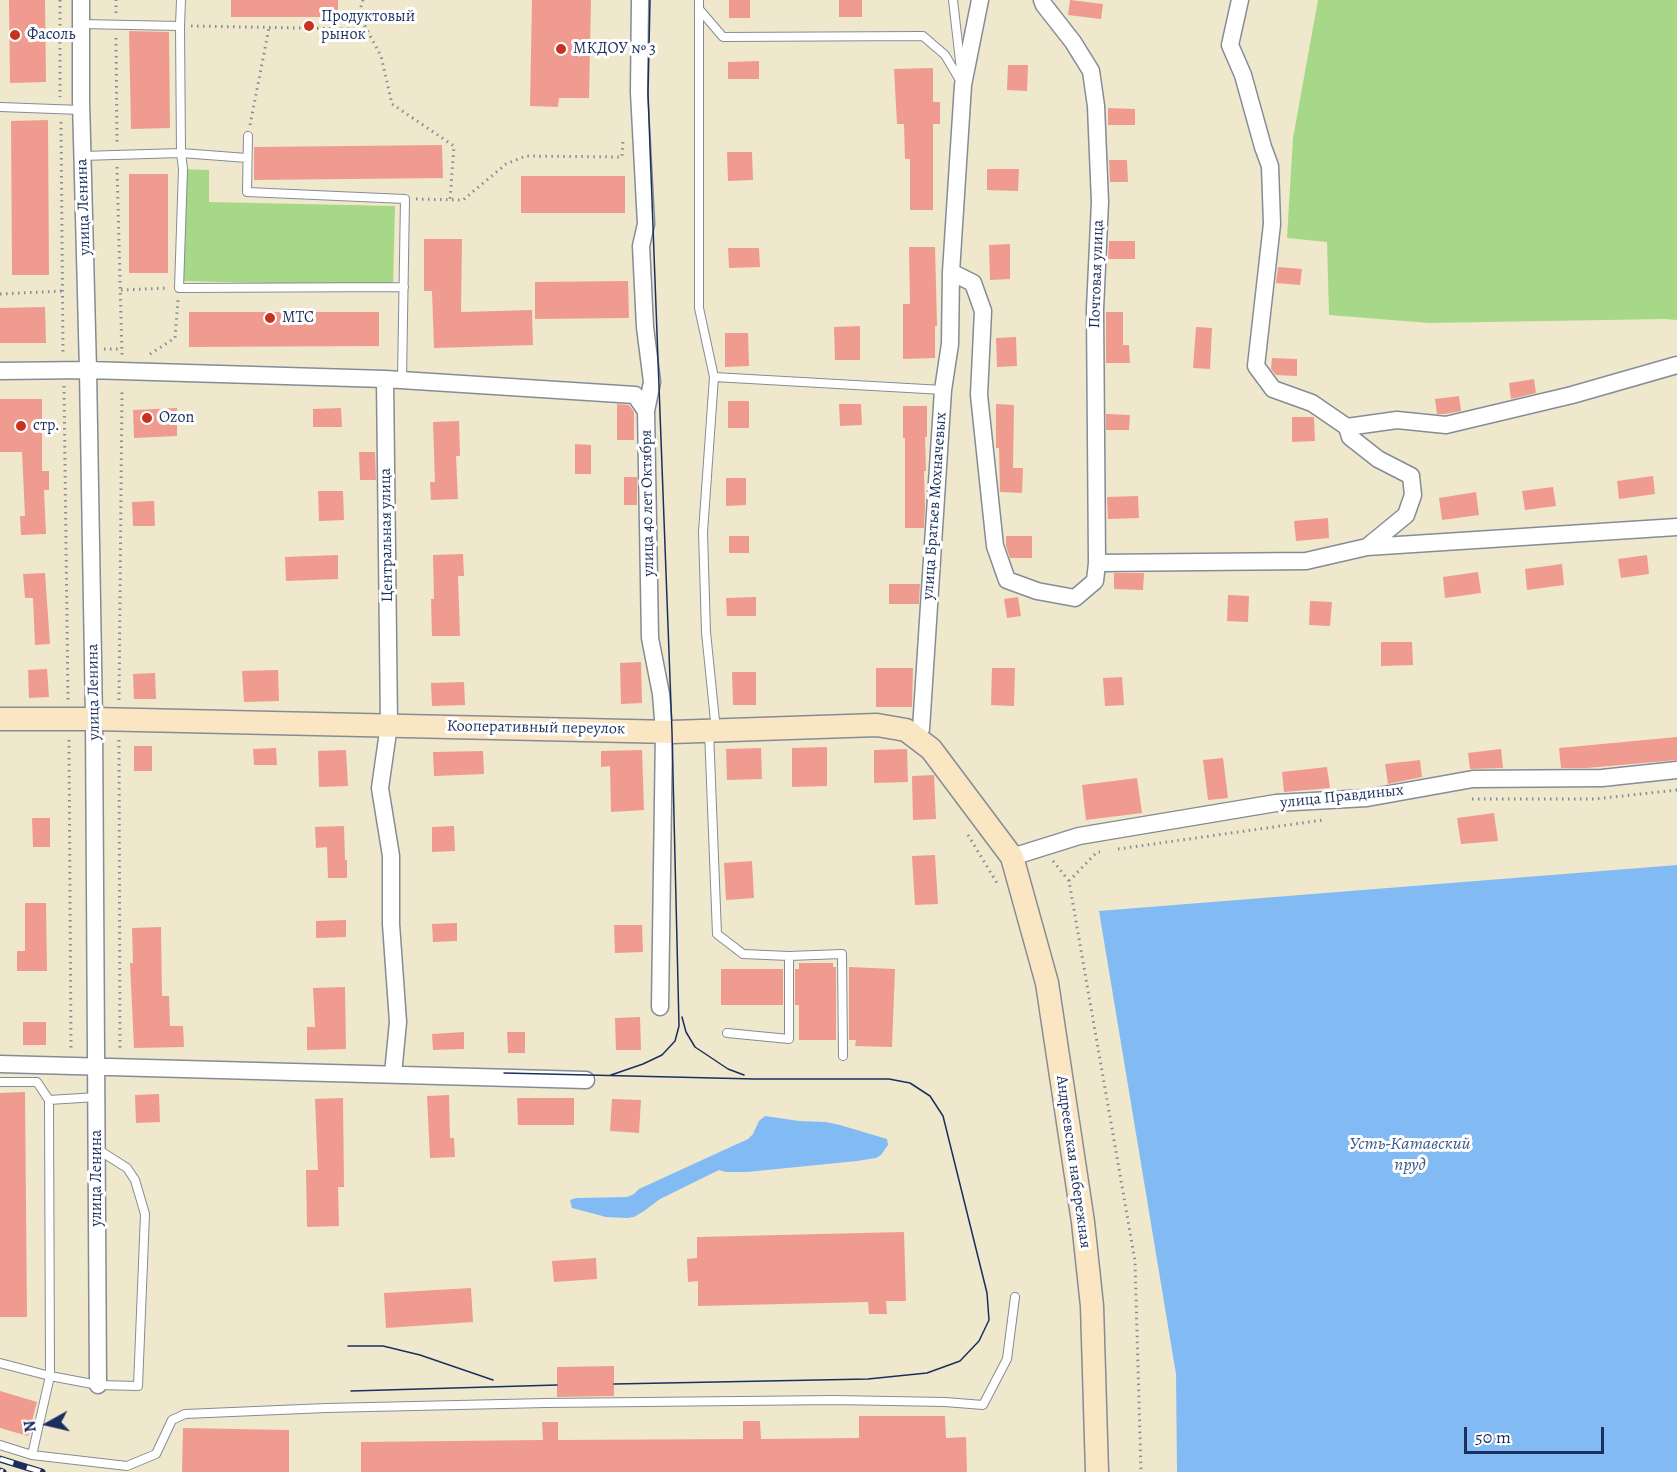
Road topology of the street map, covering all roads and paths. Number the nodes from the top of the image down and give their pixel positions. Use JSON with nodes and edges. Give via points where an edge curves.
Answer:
{"nodes":[{"id":1,"x":60,"y":0,"type":"edge"},
{"id":2,"x":81,"y":0,"type":"edge"},
{"id":3,"x":116,"y":0,"type":"edge"},
{"id":4,"x":181,"y":0,"type":"edge"},
{"id":5,"x":363,"y":0,"type":"edge"},
{"id":6,"x":640,"y":0,"type":"edge"},
{"id":7,"x":953,"y":0,"type":"edge"},
{"id":8,"x":980,"y":0,"type":"edge"},
{"id":9,"x":1042,"y":0,"type":"edge"},
{"id":10,"x":1240,"y":0,"type":"edge"},
{"id":11,"x":699,"y":4,"type":"edge"},
{"id":12,"x":359,"y":15,"type":"junction"},
{"id":13,"x":81,"y":24,"type":"junction"},
{"id":14,"x":116,"y":25,"type":"junction"},
{"id":15,"x":180,"y":26,"type":"junction"},
{"id":16,"x":269,"y":28,"type":"junction"},
{"id":17,"x":963,"y":86,"type":"junction"},
{"id":18,"x":0,"y":107,"type":"edge"},
{"id":19,"x":61,"y":109,"type":"junction"},
{"id":20,"x":81,"y":110,"type":"junction"},
{"id":21,"x":248,"y":136,"type":"joint"},
{"id":22,"x":181,"y":153,"type":"junction"},
{"id":23,"x":117,"y":155,"type":"junction"},
{"id":24,"x":82,"y":156,"type":"junction"},
{"id":25,"x":622,"y":157,"type":"dead end"},
{"id":26,"x":247,"y":158,"type":"junction"},
{"id":27,"x":405,"y":199,"type":"junction"},
{"id":28,"x":450,"y":200,"type":"junction"},
{"id":29,"x":951,"y":272,"type":"junction"},
{"id":30,"x":404,"y":287,"type":"junction"},
{"id":31,"x":179,"y":288,"type":"junction"},
{"id":32,"x":121,"y":290,"type":"junction"},
{"id":33,"x":63,"y":291,"type":"junction"},
{"id":34,"x":0,"y":294,"type":"edge"},
{"id":35,"x":149,"y":355,"type":"dead end"},
{"id":36,"x":1677,"y":365,"type":"edge"},
{"id":37,"x":0,"y":370,"type":"edge"},
{"id":38,"x":63,"y":370,"type":"junction"},
{"id":39,"x":88,"y":370,"type":"junction"},
{"id":40,"x":123,"y":372,"type":"junction"},
{"id":41,"x":714,"y":377,"type":"junction"},
{"id":42,"x":385,"y":379,"type":"junction"},
{"id":43,"x":402,"y":379,"type":"junction"},
{"id":44,"x":943,"y":390,"type":"junction"},
{"id":45,"x":646,"y":411,"type":"junction"},
{"id":46,"x":1347,"y":427,"type":"junction"},
{"id":47,"x":1677,"y":527,"type":"edge"},
{"id":48,"x":1366,"y":548,"type":"junction"},
{"id":49,"x":1097,"y":563,"type":"junction"},
{"id":50,"x":0,"y":719,"type":"edge"},
{"id":51,"x":68,"y":719,"type":"junction"},
{"id":52,"x":94,"y":719,"type":"junction"},
{"id":53,"x":119,"y":719,"type":"junction"},
{"id":54,"x":389,"y":725,"type":"junction"},
{"id":55,"x":664,"y":731,"type":"junction"},
{"id":56,"x":715,"y":731,"type":"junction"},
{"id":57,"x":916,"y":738,"type":"junction"},
{"id":58,"x":1677,"y":770,"type":"edge"},
{"id":59,"x":1677,"y":790,"type":"edge"},
{"id":60,"x":1462,"y":800,"type":"dead end"},
{"id":61,"x":1323,"y":820,"type":"dead end"},
{"id":62,"x":965,"y":830,"type":"dead end"},
{"id":63,"x":1012,"y":857,"type":"junction"},
{"id":64,"x":1069,"y":881,"type":"dead end"},
{"id":65,"x":997,"y":884,"type":"dead end"},
{"id":66,"x":789,"y":956,"type":"junction"},
{"id":67,"x":660,"y":1007,"type":"dead end"},
{"id":68,"x":727,"y":1033,"type":"dead end"},
{"id":69,"x":843,"y":1056,"type":"dead end"},
{"id":70,"x":0,"y":1064,"type":"edge"},
{"id":71,"x":72,"y":1067,"type":"junction"},
{"id":72,"x":97,"y":1067,"type":"junction"},
{"id":73,"x":120,"y":1068,"type":"junction"},
{"id":74,"x":393,"y":1074,"type":"junction"},
{"id":75,"x":586,"y":1080,"type":"dead end"},
{"id":76,"x":0,"y":1082,"type":"edge"},
{"id":77,"x":97,"y":1096,"type":"junction"},
{"id":78,"x":49,"y":1100,"type":"junction"},
{"id":79,"x":97,"y":1148,"type":"junction"},
{"id":80,"x":1015,"y":1296,"type":"dead end"},
{"id":81,"x":0,"y":1363,"type":"edge"},
{"id":82,"x":50,"y":1376,"type":"junction"},
{"id":83,"x":98,"y":1385,"type":"junction"},
{"id":84,"x":0,"y":1445,"type":"edge"},
{"id":85,"x":32,"y":1455,"type":"junction"},
{"id":86,"x":126,"y":1469,"type":"edge"},
{"id":87,"x":1097,"y":1472,"type":"edge"}],
"edges":[{"from":1,"to":19,"type":"path"},
{"from":2,"to":13,"type":"street","name":"улица Ленина"},
{"from":3,"to":14,"type":"path"},
{"from":4,"to":15,"type":"lane"},
{"from":5,"to":12,"type":"path"},
{"from":6,"to":45,"type":"street","name":"улица 40 лет Октября","via":[[639,92],[646,224],[641,246],[652,382]]},
{"from":7,"to":17,"type":"lane"},
{"from":8,"to":17,"type":"street","name":"улица Братьев Мохначевых"},
{"from":9,"to":49,"type":"street","name":"Почтовая улица","via":[[1091,71],[1096,106],[1100,202],[1095,309]]},
{"from":10,"to":46,"type":"street","via":[[1230,45],[1270,166],[1272,224],[1256,366],[1273,389],[1312,403]]},
{"from":11,"to":17,"type":"lane","via":[[723,37],[923,36],[945,55]]},
{"from":11,"to":41,"type":"lane","via":[[699,308]]},
{"from":12,"to":16,"type":"path","via":[[354,29]]},
{"from":12,"to":28,"type":"path","via":[[381,56],[392,104],[454,146]]},
{"from":13,"to":14,"type":"lane"},
{"from":13,"to":20,"type":"street","name":"улица Ленина"},
{"from":14,"to":15,"type":"lane"},
{"from":14,"to":23,"type":"path"},
{"from":15,"to":16,"type":"path"},
{"from":15,"to":22,"type":"lane"},
{"from":16,"to":21,"type":"path"},
{"from":17,"to":29,"type":"street","name":"улица Братьев Мохначевых"},
{"from":18,"to":19,"type":"lane"},
{"from":19,"to":20,"type":"lane"},
{"from":19,"to":33,"type":"path"},
{"from":20,"to":24,"type":"street","name":"улица Ленина"},
{"from":21,"to":26,"type":"lane"},
{"from":22,"to":23,"type":"lane"},
{"from":22,"to":26,"type":"lane"},
{"from":22,"to":31,"type":"lane"},
{"from":23,"to":24,"type":"lane"},
{"from":23,"to":32,"type":"path"},
{"from":24,"to":39,"type":"street","name":"улица Ленина"},
{"from":25,"to":28,"type":"path","via":[[526,156],[506,164],[463,200]]},
{"from":26,"to":27,"type":"lane","via":[[247,192]]},
{"from":27,"to":28,"type":"path"},
{"from":27,"to":30,"type":"lane"},
{"from":29,"to":44,"type":"street","name":"улица Братьев Мохначевых","via":[[950,344]]},
{"from":29,"to":49,"type":"street","via":[[973,283],[982,311],[979,395],[995,546],[1007,580],[1075,598],[1095,581]]},
{"from":30,"to":31,"type":"lane"},
{"from":30,"to":43,"type":"lane"},
{"from":31,"to":32,"type":"path"},
{"from":31,"to":35,"type":"path","via":[[175,338]]},
{"from":32,"to":40,"type":"path"},
{"from":33,"to":34,"type":"path"},
{"from":33,"to":38,"type":"path"},
{"from":36,"to":46,"type":"street","via":[[1446,425],[1397,420]]},
{"from":37,"to":38,"type":"street"},
{"from":38,"to":39,"type":"street"},
{"from":38,"to":51,"type":"path"},
{"from":39,"to":40,"type":"street"},
{"from":39,"to":52,"type":"street","name":"улица Ленина"},
{"from":40,"to":42,"type":"street"},
{"from":40,"to":53,"type":"path"},
{"from":41,"to":44,"type":"lane"},
{"from":41,"to":56,"type":"lane","via":[[703,532],[706,632]]},
{"from":42,"to":43,"type":"street"},
{"from":42,"to":54,"type":"street","name":"Центральная улица"},
{"from":43,"to":45,"type":"street","via":[[635,395]]},
{"from":44,"to":57,"type":"street","name":"улица Братьев Мохначевых","via":[[921,729]]},
{"from":45,"to":55,"type":"street","name":"улица 40 лет Октября","via":[[650,638]]},
{"from":46,"to":48,"type":"street","via":[[1350,438],[1378,459],[1411,476],[1413,495],[1406,515]]},
{"from":47,"to":48,"type":"street"},
{"from":48,"to":49,"type":"street","via":[[1306,561]]},
{"from":50,"to":51,"type":"main road","name":"Кооперативный переулок"},
{"from":51,"to":52,"type":"main road","name":"Кооперативный переулок"},
{"from":51,"to":71,"type":"path"},
{"from":52,"to":53,"type":"main road","name":"Кооперативный переулок"},
{"from":52,"to":72,"type":"street","name":"улица Ленина"},
{"from":53,"to":54,"type":"main road","name":"Кооперативный переулок"},
{"from":53,"to":73,"type":"path"},
{"from":54,"to":55,"type":"main road","name":"Кооперативный переулок"},
{"from":54,"to":74,"type":"street","name":"Центральная улица","via":[[380,788],[391,856],[398,1022]]},
{"from":55,"to":56,"type":"main road","name":"Кооперативный переулок"},
{"from":55,"to":67,"type":"street","name":"улица 40 лет Октября"},
{"from":56,"to":57,"type":"main road","name":"Кооперативный переулок","via":[[877,725],[906,730]]},
{"from":56,"to":66,"type":"lane","via":[[717,934],[743,954]]},
{"from":57,"to":63,"type":"main road","name":"Кооперативный переулок","via":[[930,749]]},
{"from":58,"to":63,"type":"street","name":"улица Правдиных","via":[[1602,778],[1473,779],[1366,798],[1276,803],[1079,836]]},
{"from":59,"to":60,"type":"path","via":[[1595,799]]},
{"from":61,"to":64,"type":"path","via":[[1097,852]]},
{"from":62,"to":65,"type":"path"},
{"from":63,"to":87,"type":"main road","name":"Андреевская набережная","via":[[1047,983],[1083,1222],[1092,1306]]},
{"from":66,"to":68,"type":"lane","via":[[789,1039]]},
{"from":66,"to":69,"type":"lane","via":[[842,954]]},
{"from":70,"to":71,"type":"street"},
{"from":71,"to":72,"type":"street"},
{"from":72,"to":73,"type":"street"},
{"from":72,"to":77,"type":"street","name":"улица Ленина"},
{"from":73,"to":74,"type":"street"},
{"from":74,"to":75,"type":"street"},
{"from":76,"to":78,"type":"lane","via":[[37,1082]]},
{"from":77,"to":78,"type":"lane"},
{"from":77,"to":79,"type":"street","name":"улица Ленина"},
{"from":78,"to":82,"type":"lane"},
{"from":79,"to":83,"type":"street","name":"улица Ленина"},
{"from":79,"to":83,"type":"lane","via":[[127,1168],[135,1180],[145,1214],[138,1386]]},
{"from":80,"to":86,"type":"lane","via":[[1007,1359],[982,1405],[835,1400],[569,1403],[185,1414],[172,1420],[156,1454]]},
{"from":81,"to":82,"type":"lane"},
{"from":82,"to":83,"type":"lane"},
{"from":82,"to":85,"type":"lane"},
{"from":84,"to":85,"type":"lane"},
{"from":85,"to":86,"type":"lane"}]}
